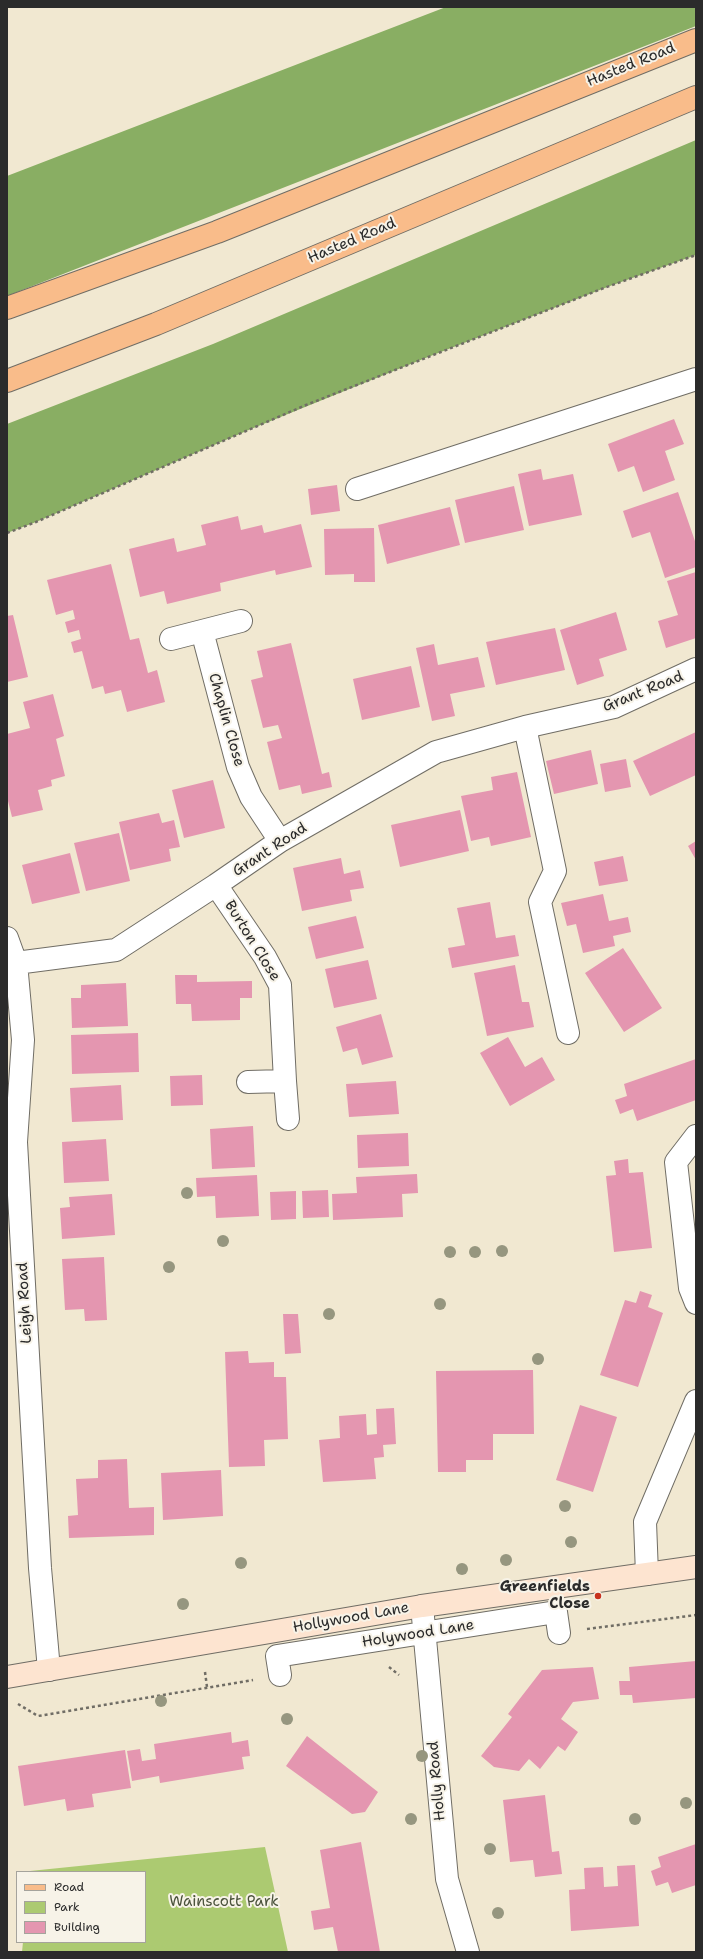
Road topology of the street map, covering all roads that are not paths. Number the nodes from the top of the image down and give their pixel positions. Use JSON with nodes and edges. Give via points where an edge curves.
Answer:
{"nodes":[{"id":1,"x":696,"y":40,"type":"edge"},
{"id":2,"x":696,"y":97,"type":"edge"},
{"id":3,"x":7,"y":308,"type":"edge"},
{"id":4,"x":696,"y":379,"type":"edge"},
{"id":5,"x":7,"y":381,"type":"edge"},
{"id":6,"x":357,"y":489,"type":"dead end"},
{"id":7,"x":241,"y":621,"type":"dead end"},
{"id":8,"x":202,"y":632,"type":"junction"},
{"id":9,"x":171,"y":638,"type":"dead end"},
{"id":10,"x":694,"y":675,"type":"edge"},
{"id":11,"x":525,"y":727,"type":"junction"},
{"id":12,"x":280,"y":841,"type":"junction"},
{"id":13,"x":216,"y":885,"type":"junction"},
{"id":14,"x":7,"y":938,"type":"edge"},
{"id":15,"x":16,"y":962,"type":"junction"},
{"id":16,"x":568,"y":1033,"type":"dead end"},
{"id":17,"x":285,"y":1081,"type":"junction"},
{"id":18,"x":248,"y":1082,"type":"dead end"},
{"id":19,"x":288,"y":1119,"type":"dead end"},
{"id":20,"x":696,"y":1136,"type":"edge"},
{"id":21,"x":696,"y":1303,"type":"edge"},
{"id":22,"x":696,"y":1401,"type":"edge"},
{"id":23,"x":696,"y":1567,"type":"edge"},
{"id":24,"x":647,"y":1574,"type":"junction"},
{"id":25,"x":422,"y":1606,"type":"junction"},
{"id":26,"x":424,"y":1633,"type":"junction"},
{"id":27,"x":559,"y":1633,"type":"dead end"},
{"id":28,"x":49,"y":1670,"type":"junction"},
{"id":29,"x":280,"y":1675,"type":"dead end"},
{"id":30,"x":7,"y":1677,"type":"edge"},
{"id":31,"x":468,"y":1952,"type":"edge"}],
"edges":[{"from":1,"to":3,"type":"main road","name":"Hasted Road","via":[[217,232]]},
{"from":2,"to":5,"type":"main road","name":"Hasted Road","via":[[156,324]]},
{"from":4,"to":6,"type":"street"},
{"from":7,"to":8,"type":"street"},
{"from":8,"to":9,"type":"street"},
{"from":8,"to":12,"type":"street","name":"Chaplin Close","via":[[238,767],[250,797]]},
{"from":10,"to":11,"type":"street","name":"Grant Road","via":[[614,707]]},
{"from":11,"to":12,"type":"street","name":"Grant Road","via":[[436,752]]},
{"from":11,"to":16,"type":"street","via":[[555,871],[540,902]]},
{"from":12,"to":13,"type":"street","name":"Grant Road"},
{"from":13,"to":15,"type":"street","name":"Grant Road","via":[[116,950]]},
{"from":13,"to":17,"type":"street","name":"Burton Close","via":[[265,957],[280,986]]},
{"from":14,"to":15,"type":"street","name":"Leigh Road"},
{"from":15,"to":28,"type":"street","name":"Leigh Road","via":[[23,1040],[16,1142],[40,1560]]},
{"from":17,"to":18,"type":"street"},
{"from":17,"to":19,"type":"street","name":"Burton Close"},
{"from":20,"to":21,"type":"street","via":[[676,1162],[690,1288]]},
{"from":22,"to":24,"type":"street","via":[[645,1522]]},
{"from":23,"to":24,"type":"main road","name":"Hollywood Lane"},
{"from":24,"to":25,"type":"main road","name":"Hollywood Lane"},
{"from":25,"to":26,"type":"street","name":"Holly Road"},
{"from":25,"to":28,"type":"main road","name":"Hollywood Lane"},
{"from":26,"to":27,"type":"street","name":"Holywood Lane","via":[[556,1612]]},
{"from":26,"to":29,"type":"street","name":"Holywood Lane","via":[[277,1656]]},
{"from":26,"to":31,"type":"street","name":"Holly Road","via":[[447,1879]]},
{"from":28,"to":30,"type":"main road","name":"Hollywood Lane"}]}
